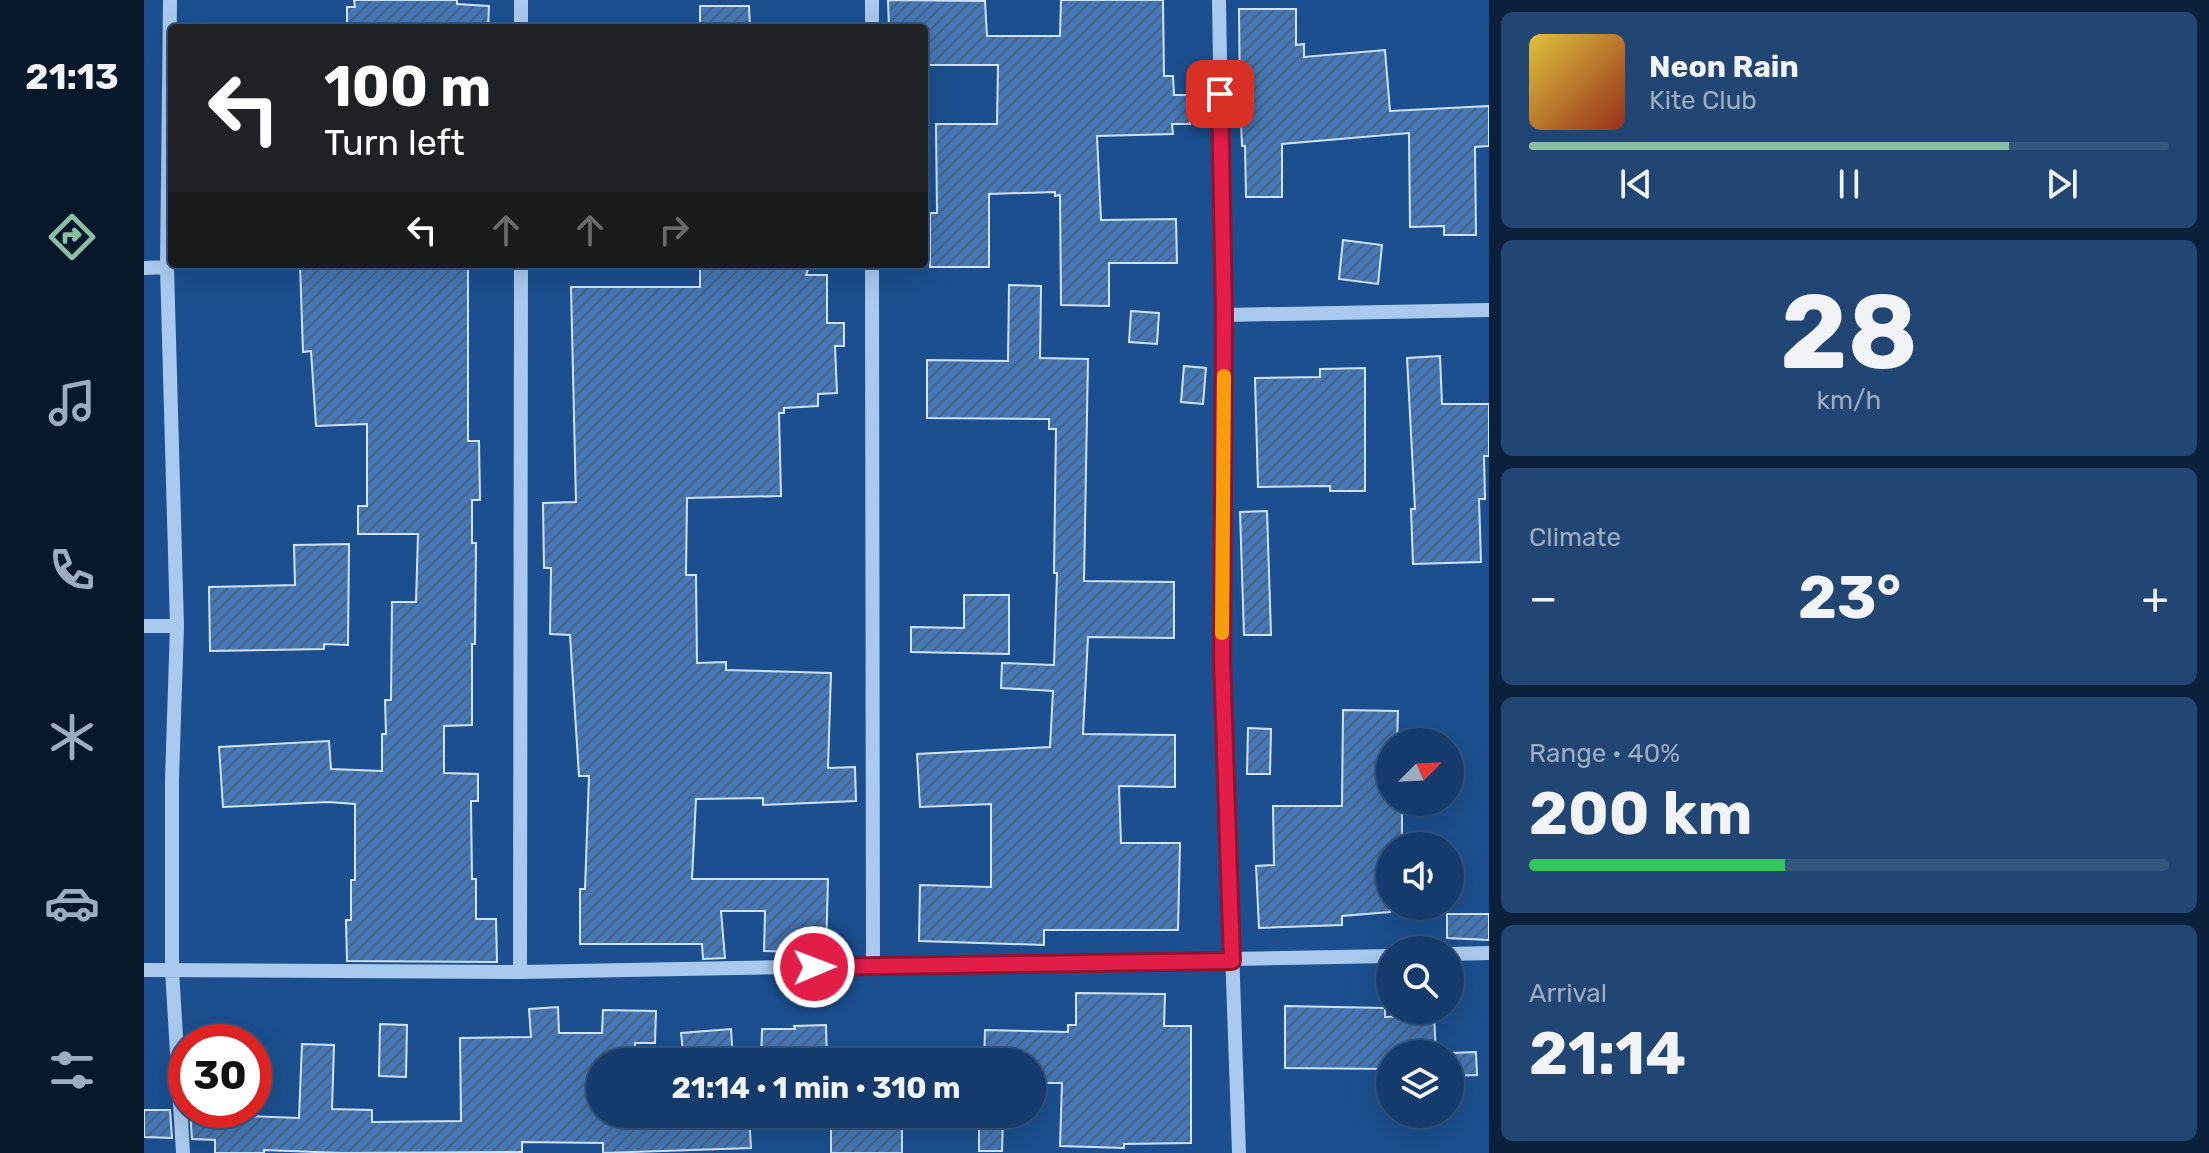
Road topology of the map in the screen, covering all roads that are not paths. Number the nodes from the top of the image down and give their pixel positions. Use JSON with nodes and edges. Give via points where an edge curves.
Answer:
{"nodes":[{"id":1,"x":170,"y":0,"type":"edge"},
{"id":2,"x":521,"y":0,"type":"edge"},
{"id":3,"x":872,"y":0,"type":"edge"},
{"id":4,"x":1219,"y":0,"type":"edge"},
{"id":5,"x":170,"y":24,"type":"edge"},
{"id":6,"x":521,"y":24,"type":"edge"},
{"id":7,"x":872,"y":24,"type":"edge"},
{"id":8,"x":168,"y":178,"type":"edge"},
{"id":9,"x":167,"y":267,"type":"junction"},
{"id":10,"x":144,"y":268,"type":"edge"},
{"id":11,"x":521,"y":268,"type":"edge"},
{"id":12,"x":872,"y":268,"type":"edge"},
{"id":13,"x":1489,"y":310,"type":"edge"},
{"id":14,"x":1224,"y":315,"type":"junction"},
{"id":15,"x":144,"y":626,"type":"edge"},
{"id":16,"x":177,"y":626,"type":"junction"},
{"id":17,"x":1489,"y":953,"type":"edge"},
{"id":18,"x":1464,"y":954,"type":"edge"},
{"id":19,"x":1376,"y":956,"type":"edge"},
{"id":20,"x":1232,"y":961,"type":"junction"},
{"id":21,"x":873,"y":966,"type":"junction"},
{"id":22,"x":144,"y":970,"type":"edge"},
{"id":23,"x":172,"y":970,"type":"junction"},
{"id":24,"x":520,"y":972,"type":"junction"},
{"id":25,"x":183,"y":1153,"type":"edge"},
{"id":26,"x":1239,"y":1153,"type":"edge"}],
"edges":[{"from":1,"to":5,"type":"street"},
{"from":2,"to":6,"type":"street"},
{"from":3,"to":7,"type":"street"},
{"from":4,"to":14,"type":"street"},
{"from":8,"to":9,"type":"street"},
{"from":9,"to":10,"type":"street"},
{"from":9,"to":16,"type":"street"},
{"from":11,"to":24,"type":"street"},
{"from":12,"to":21,"type":"street"},
{"from":13,"to":14,"type":"street"},
{"from":14,"to":20,"type":"street","via":[[1222,660]]},
{"from":15,"to":16,"type":"street"},
{"from":16,"to":23,"type":"street"},
{"from":17,"to":18,"type":"street"},
{"from":19,"to":20,"type":"street"},
{"from":20,"to":21,"type":"street"},
{"from":20,"to":26,"type":"street"},
{"from":21,"to":24,"type":"street"},
{"from":22,"to":23,"type":"street"},
{"from":23,"to":24,"type":"street"},
{"from":23,"to":25,"type":"street"}]}
